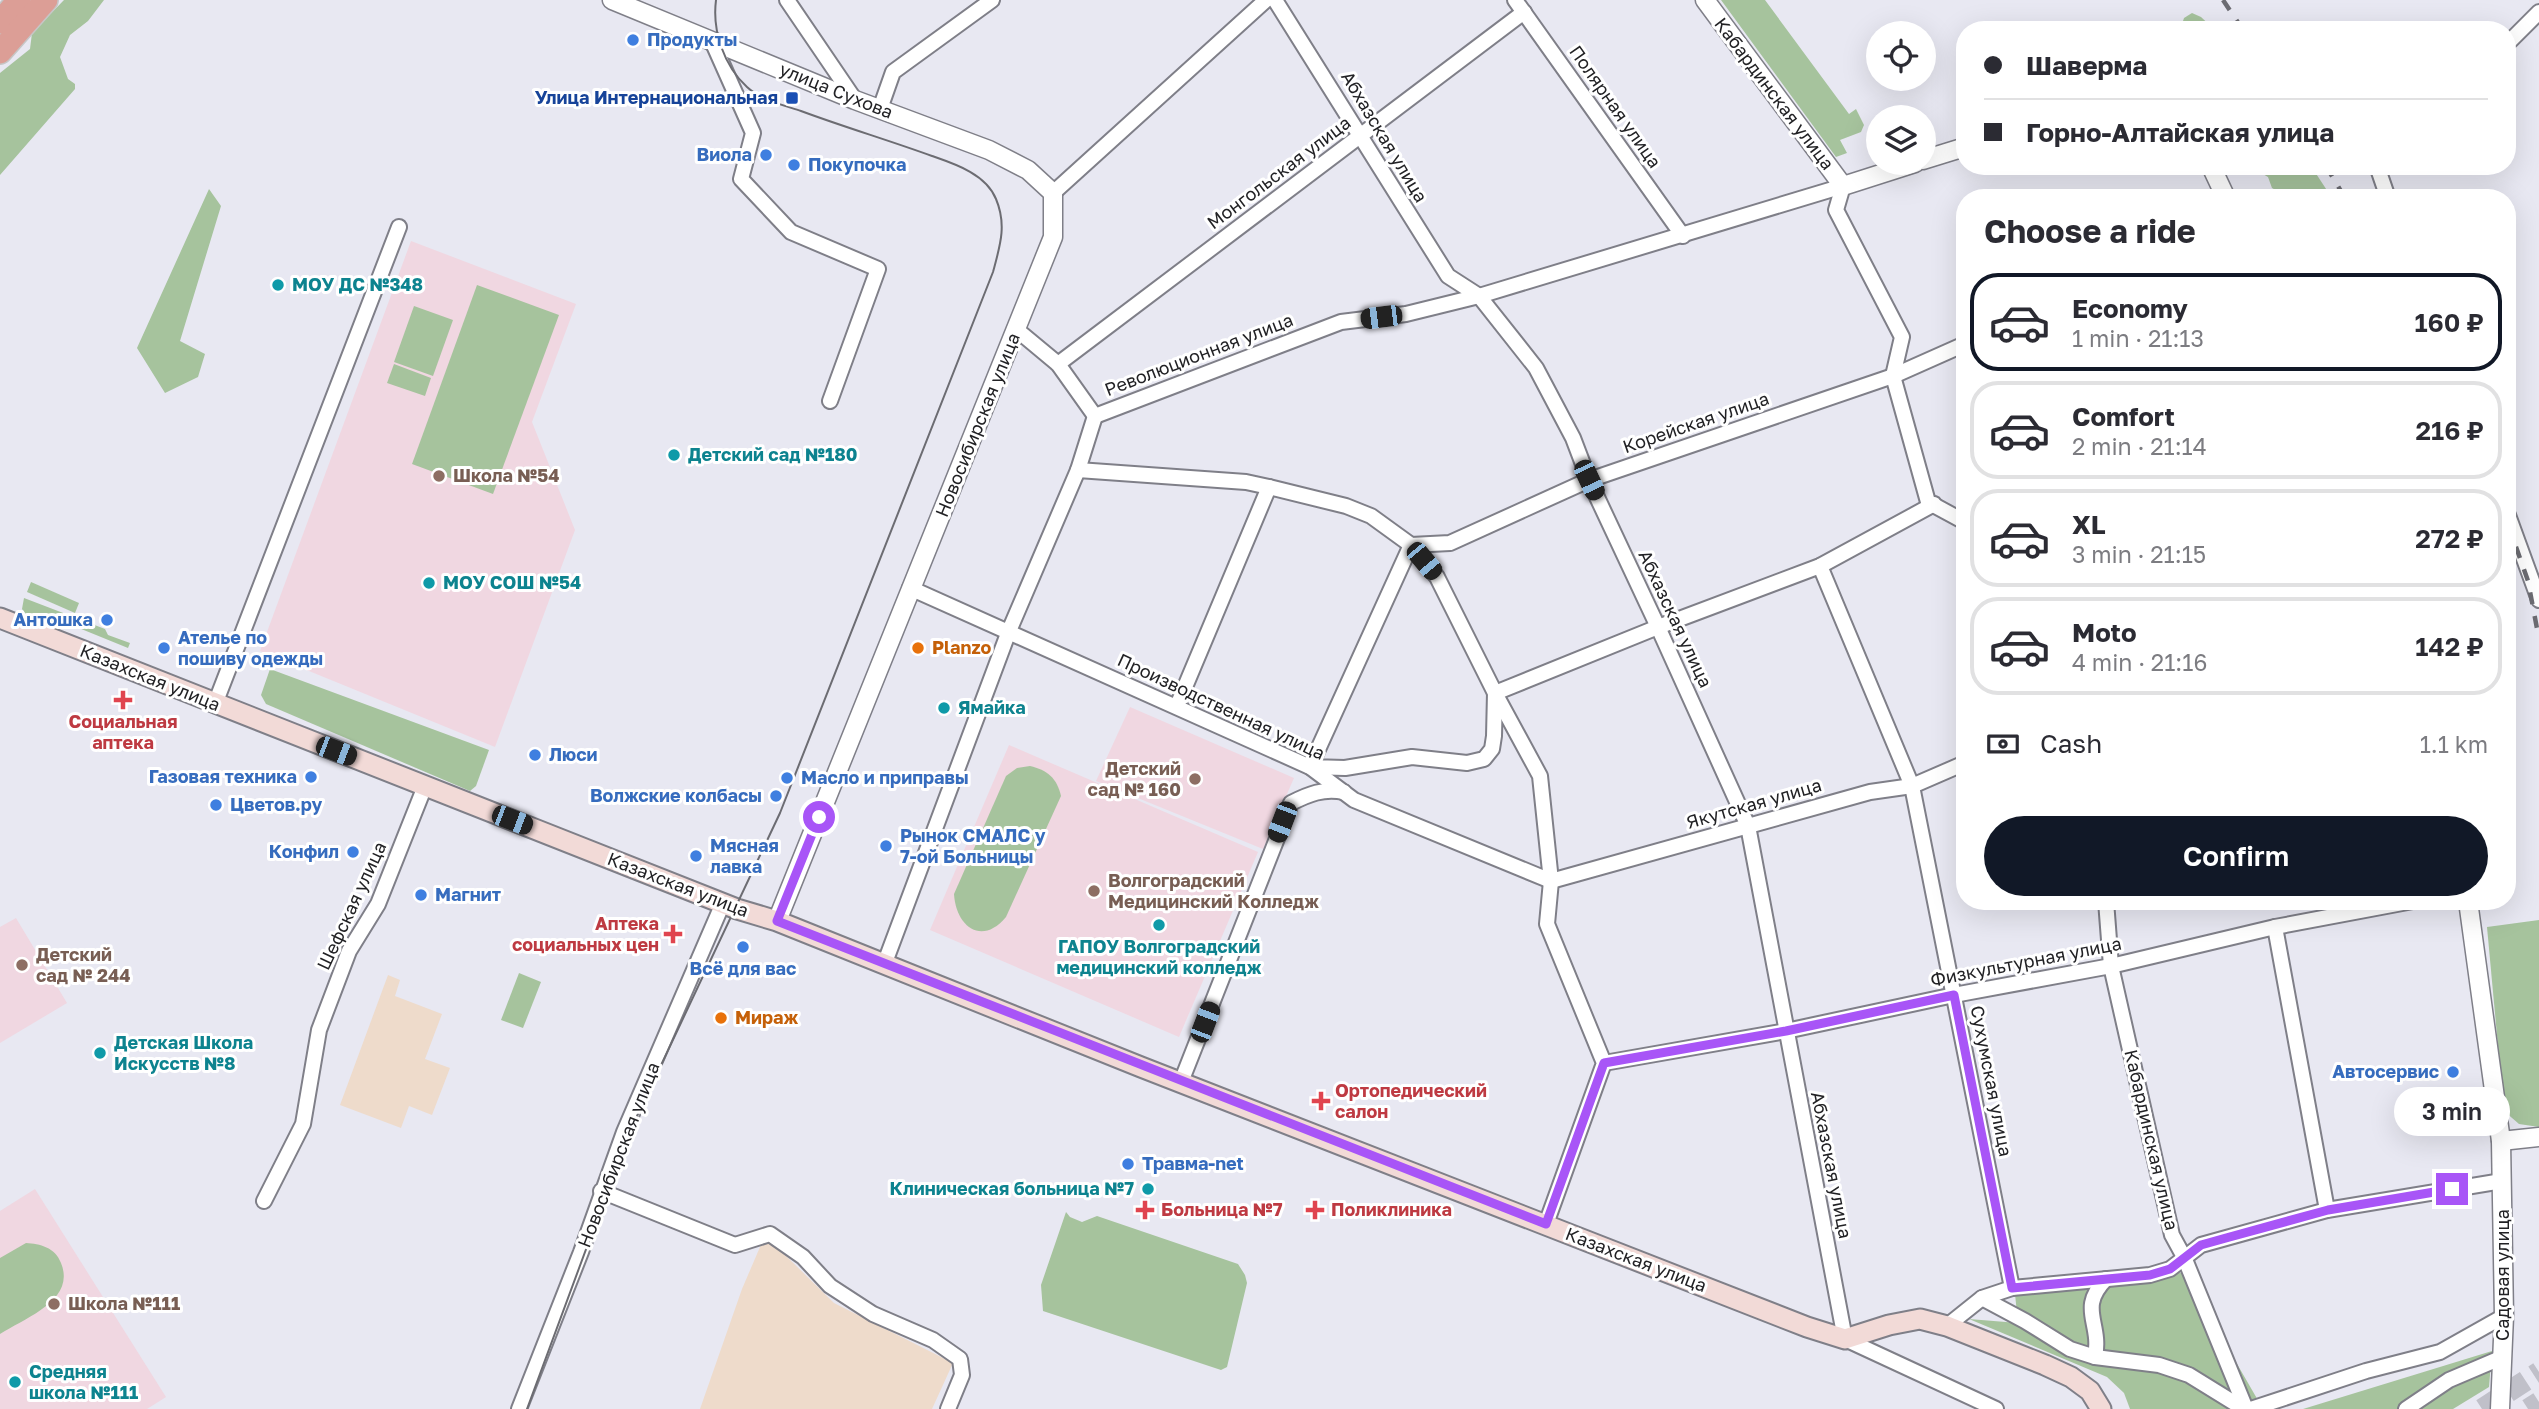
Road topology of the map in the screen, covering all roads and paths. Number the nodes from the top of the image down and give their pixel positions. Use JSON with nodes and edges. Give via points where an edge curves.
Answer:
{"nodes":[{"id":1,"x":19,"y":0,"type":"edge"},
{"id":2,"x":46,"y":0,"type":"edge"},
{"id":3,"x":612,"y":0,"type":"edge"},
{"id":4,"x":787,"y":0,"type":"edge"},
{"id":5,"x":992,"y":0,"type":"edge"},
{"id":6,"x":1266,"y":0,"type":"edge"},
{"id":7,"x":1275,"y":0,"type":"edge"},
{"id":8,"x":1704,"y":0,"type":"edge"},
{"id":9,"x":1519,"y":6,"type":"edge"},
{"id":10,"x":2539,"y":12,"type":"edge"},
{"id":11,"x":0,"y":22,"type":"edge"},
{"id":12,"x":2516,"y":35,"type":"edge"},
{"id":13,"x":712,"y":41,"type":"junction"},
{"id":14,"x":0,"y":52,"type":"edge"},
{"id":15,"x":855,"y":100,"type":"junction"},
{"id":16,"x":880,"y":109,"type":"junction"},
{"id":17,"x":1361,"y":135,"type":"junction"},
{"id":18,"x":1956,"y":150,"type":"edge"},
{"id":19,"x":1936,"y":156,"type":"edge"},
{"id":20,"x":1877,"y":175,"type":"edge"},
{"id":21,"x":1843,"y":186,"type":"junction"},
{"id":22,"x":1053,"y":193,"type":"junction"},
{"id":23,"x":399,"y":227,"type":"dead end"},
{"id":24,"x":1683,"y":236,"type":"junction"},
{"id":25,"x":1479,"y":296,"type":"junction"},
{"id":26,"x":1017,"y":330,"type":"junction"},
{"id":27,"x":1956,"y":348,"type":"edge"},
{"id":28,"x":1058,"y":364,"type":"junction"},
{"id":29,"x":1893,"y":376,"type":"junction"},
{"id":30,"x":830,"y":401,"type":"dead end"},
{"id":31,"x":1095,"y":416,"type":"junction"},
{"id":32,"x":1078,"y":470,"type":"junction"},
{"id":33,"x":1589,"y":480,"type":"junction"},
{"id":34,"x":1269,"y":486,"type":"junction"},
{"id":35,"x":1934,"y":505,"type":"junction"},
{"id":36,"x":1956,"y":517,"type":"edge"},
{"id":37,"x":2516,"y":537,"type":"edge"},
{"id":38,"x":1411,"y":545,"type":"junction"},
{"id":39,"x":1820,"y":566,"type":"junction"},
{"id":40,"x":910,"y":589,"type":"junction"},
{"id":41,"x":2539,"y":600,"type":"edge"},
{"id":42,"x":0,"y":618,"type":"edge"},
{"id":43,"x":1658,"y":627,"type":"junction"},
{"id":44,"x":1009,"y":631,"type":"junction"},
{"id":45,"x":1495,"y":693,"type":"junction"},
{"id":46,"x":215,"y":704,"type":"junction"},
{"id":47,"x":1177,"y":706,"type":"junction"},
{"id":48,"x":1310,"y":767,"type":"junction"},
{"id":49,"x":1956,"y":767,"type":"edge"},
{"id":50,"x":425,"y":786,"type":"junction"},
{"id":51,"x":1912,"y":786,"type":"junction"},
{"id":52,"x":1345,"y":792,"type":"junction"},
{"id":53,"x":1748,"y":826,"type":"junction"},
{"id":54,"x":1551,"y":881,"type":"junction"},
{"id":55,"x":723,"y":903,"type":"junction"},
{"id":56,"x":2107,"y":910,"type":"edge"},
{"id":57,"x":2365,"y":910,"type":"edge"},
{"id":58,"x":2469,"y":910,"type":"edge"},
{"id":59,"x":777,"y":921,"type":"junction"},
{"id":60,"x":2275,"y":927,"type":"junction"},
{"id":61,"x":884,"y":965,"type":"junction"},
{"id":62,"x":2111,"y":966,"type":"junction"},
{"id":63,"x":1954,"y":995,"type":"junction"},
{"id":64,"x":1786,"y":1031,"type":"junction"},
{"id":65,"x":1604,"y":1063,"type":"junction"},
{"id":66,"x":1181,"y":1082,"type":"junction"},
{"id":67,"x":2539,"y":1137,"type":"edge"},
{"id":68,"x":2501,"y":1140,"type":"junction"},
{"id":69,"x":2502,"y":1181,"type":"junction"},
{"id":70,"x":601,"y":1191,"type":"junction"},
{"id":71,"x":264,"y":1201,"type":"dead end"},
{"id":72,"x":2328,"y":1210,"type":"junction"},
{"id":73,"x":1546,"y":1224,"type":"junction"},
{"id":74,"x":2184,"y":1257,"type":"junction"},
{"id":75,"x":2106,"y":1279,"type":"junction"},
{"id":76,"x":2012,"y":1288,"type":"junction"},
{"id":77,"x":1982,"y":1298,"type":"junction"},
{"id":78,"x":2504,"y":1316,"type":"junction"},
{"id":79,"x":1947,"y":1326,"type":"junction"},
{"id":80,"x":1845,"y":1339,"type":"junction"},
{"id":81,"x":2095,"y":1357,"type":"junction"},
{"id":82,"x":2503,"y":1357,"type":"junction"},
{"id":83,"x":519,"y":1409,"type":"edge"},
{"id":84,"x":948,"y":1409,"type":"edge"},
{"id":85,"x":1996,"y":1409,"type":"edge"},
{"id":86,"x":2101,"y":1409,"type":"edge"},
{"id":87,"x":2247,"y":1409,"type":"edge"},
{"id":88,"x":2406,"y":1409,"type":"edge"},
{"id":89,"x":2500,"y":1409,"type":"edge"}],
"edges":[{"from":1,"to":11,"type":"highway"},
{"from":2,"to":14,"type":"highway"},
{"from":3,"to":13,"type":"street","name":"улица Сухова"},
{"from":4,"to":15,"type":"street"},
{"from":5,"to":16,"type":"street","via":[[893,72]]},
{"from":6,"to":22,"type":"street"},
{"from":7,"to":17,"type":"street","name":"Абхазская улица"},
{"from":8,"to":21,"type":"street","name":"Кабардинская улица"},
{"from":9,"to":17,"type":"street","name":"Монгольская улица"},
{"from":9,"to":24,"type":"street","name":"Полярная улица"},
{"from":10,"to":12,"type":"street"},
{"from":13,"to":15,"type":"street","name":"улица Сухова"},
{"from":13,"to":30,"type":"street","via":[[753,133],[741,179],[791,232],[878,269]]},
{"from":15,"to":16,"type":"street","name":"улица Сухова"},
{"from":16,"to":22,"type":"street","name":"улица Сухова","via":[[989,150],[1028,170]]},
{"from":17,"to":25,"type":"street","name":"Абхазская улица","via":[[1448,276]]},
{"from":17,"to":28,"type":"street","name":"Монгольская улица"},
{"from":18,"to":19,"type":"street"},
{"from":20,"to":21,"type":"street"},
{"from":21,"to":24,"type":"street","name":"Революционная улица"},
{"from":21,"to":29,"type":"street","name":"Кабардинская улица","via":[[1836,210],[1902,337]]},
{"from":22,"to":26,"type":"street","name":"Новосибирская улица","via":[[1053,237]]},
{"from":23,"to":46,"type":"street"},
{"from":24,"to":25,"type":"street","name":"Революционная улица"},
{"from":25,"to":31,"type":"street","name":"Революционная улица","via":[[1406,314],[1341,321]]},
{"from":25,"to":33,"type":"street","name":"Абхазская улица","via":[[1535,368],[1573,438]]},
{"from":26,"to":28,"type":"street"},
{"from":26,"to":40,"type":"street","name":"Новосибирская улица"},
{"from":27,"to":29,"type":"street","name":"Корейская улица"},
{"from":28,"to":31,"type":"street"},
{"from":29,"to":33,"type":"street","name":"Корейская улица"},
{"from":29,"to":35,"type":"street","name":"Кабардинская улица","via":[[1928,502]]},
{"from":31,"to":32,"type":"street","name":"Революционная улица"},
{"from":32,"to":34,"type":"street"},
{"from":32,"to":44,"type":"street","name":"Революционная улица"},
{"from":33,"to":38,"type":"street","name":"Корейская улица","via":[[1450,543]]},
{"from":33,"to":43,"type":"street","name":"Абхазская улица"},
{"from":34,"to":38,"type":"street","via":[[1371,516]]},
{"from":34,"to":47,"type":"street"},
{"from":35,"to":36,"type":"street"},
{"from":35,"to":39,"type":"street"},
{"from":37,"to":41,"type":"street"},
{"from":38,"to":45,"type":"street","via":[[1437,577]]},
{"from":38,"to":48,"type":"street"},
{"from":39,"to":43,"type":"street"},
{"from":39,"to":51,"type":"street","name":"Сухумская улица"},
{"from":40,"to":44,"type":"street","name":"Производственная улица"},
{"from":40,"to":59,"type":"street","name":"Новосибирская улица"},
{"from":42,"to":46,"type":"main road","name":"Казахская улица"},
{"from":43,"to":45,"type":"street"},
{"from":43,"to":53,"type":"street","name":"Абхазская улица"},
{"from":44,"to":47,"type":"street","name":"Производственная улица"},
{"from":44,"to":61,"type":"street","name":"Революционная улица"},
{"from":45,"to":48,"type":"street","via":[[1492,749],[1484,759],[1467,763],[1412,757],[1345,768]]},
{"from":45,"to":54,"type":"street","via":[[1540,776]]},
{"from":46,"to":50,"type":"main road","name":"Казахская улица"},
{"from":47,"to":48,"type":"street","name":"Производственная улица"},
{"from":48,"to":52,"type":"street","name":"Производственная улица"},
{"from":49,"to":51,"type":"street","name":"Якутская улица"},
{"from":50,"to":55,"type":"main road","name":"Казахская улица"},
{"from":50,"to":71,"type":"street","name":"Шефская улица","via":[[378,904],[349,951],[319,1030],[303,1124]]},
{"from":51,"to":53,"type":"street","name":"Якутская улица","via":[[1870,792]]},
{"from":51,"to":63,"type":"street","name":"Сухумская улица"},
{"from":52,"to":54,"type":"street","name":"Производственная улица","via":[[1354,800]]},
{"from":52,"to":66,"type":"street","via":[[1329,789],[1291,803]]},
{"from":53,"to":54,"type":"street","name":"Якутская улица"},
{"from":53,"to":64,"type":"street","name":"Абхазская улица"},
{"from":54,"to":65,"type":"street","via":[[1547,924]]},
{"from":55,"to":59,"type":"main road","name":"Казахская улица"},
{"from":55,"to":70,"type":"street","name":"Новосибирская улица"},
{"from":56,"to":62,"type":"street","name":"Кабардинская улица"},
{"from":57,"to":60,"type":"street","name":"Физкультурная улица"},
{"from":58,"to":68,"type":"street","name":"Садовая улица"},
{"from":59,"to":61,"type":"main road","name":"Казахская улица"},
{"from":60,"to":62,"type":"street","name":"Физкультурная улица"},
{"from":60,"to":72,"type":"street"},
{"from":61,"to":66,"type":"main road","name":"Казахская улица"},
{"from":62,"to":63,"type":"street","name":"Физкультурная улица"},
{"from":62,"to":74,"type":"street","name":"Кабардинская улица","via":[[2172,1235]]},
{"from":63,"to":64,"type":"street","name":"Физкультурная улица"},
{"from":63,"to":76,"type":"street","name":"Сухумская улица"},
{"from":64,"to":65,"type":"street","name":"Физкультурная улица"},
{"from":64,"to":80,"type":"street","name":"Абхазская улица"},
{"from":65,"to":73,"type":"street"},
{"from":66,"to":73,"type":"main road","name":"Казахская улица"},
{"from":67,"to":68,"type":"street"},
{"from":68,"to":69,"type":"street","name":"Садовая улица"},
{"from":69,"to":72,"type":"street"},
{"from":69,"to":78,"type":"street","name":"Садовая улица"},
{"from":70,"to":83,"type":"street","name":"Новосибирская улица"},
{"from":70,"to":84,"type":"street","via":[[735,1245],[771,1234],[803,1257],[830,1286],[960,1359],[962,1375]]},
{"from":72,"to":74,"type":"street","via":[[2201,1245]]},
{"from":73,"to":80,"type":"main road","name":"Казахская улица"},
{"from":74,"to":75,"type":"street","via":[[2170,1269],[2150,1275]]},
{"from":74,"to":87,"type":"street","name":"Кабардинская улица"},
{"from":75,"to":76,"type":"street"},
{"from":75,"to":81,"type":"street","via":[[2091,1299],[2097,1335]]},
{"from":76,"to":77,"type":"street"},
{"from":77,"to":79,"type":"street"},
{"from":77,"to":81,"type":"street","via":[[2070,1349]]},
{"from":78,"to":82,"type":"street","name":"Садовая улица"},
{"from":78,"to":87,"type":"street","via":[[2440,1352]]},
{"from":79,"to":80,"type":"main road","via":[[1920,1319]]},
{"from":79,"to":86,"type":"main road","via":[[2071,1377],[2090,1391]]},
{"from":80,"to":85,"type":"street"},
{"from":81,"to":87,"type":"street","via":[[2159,1365],[2189,1375]]},
{"from":82,"to":88,"type":"street","via":[[2449,1380]]},
{"from":82,"to":89,"type":"street","name":"Садовая улица"}]}
